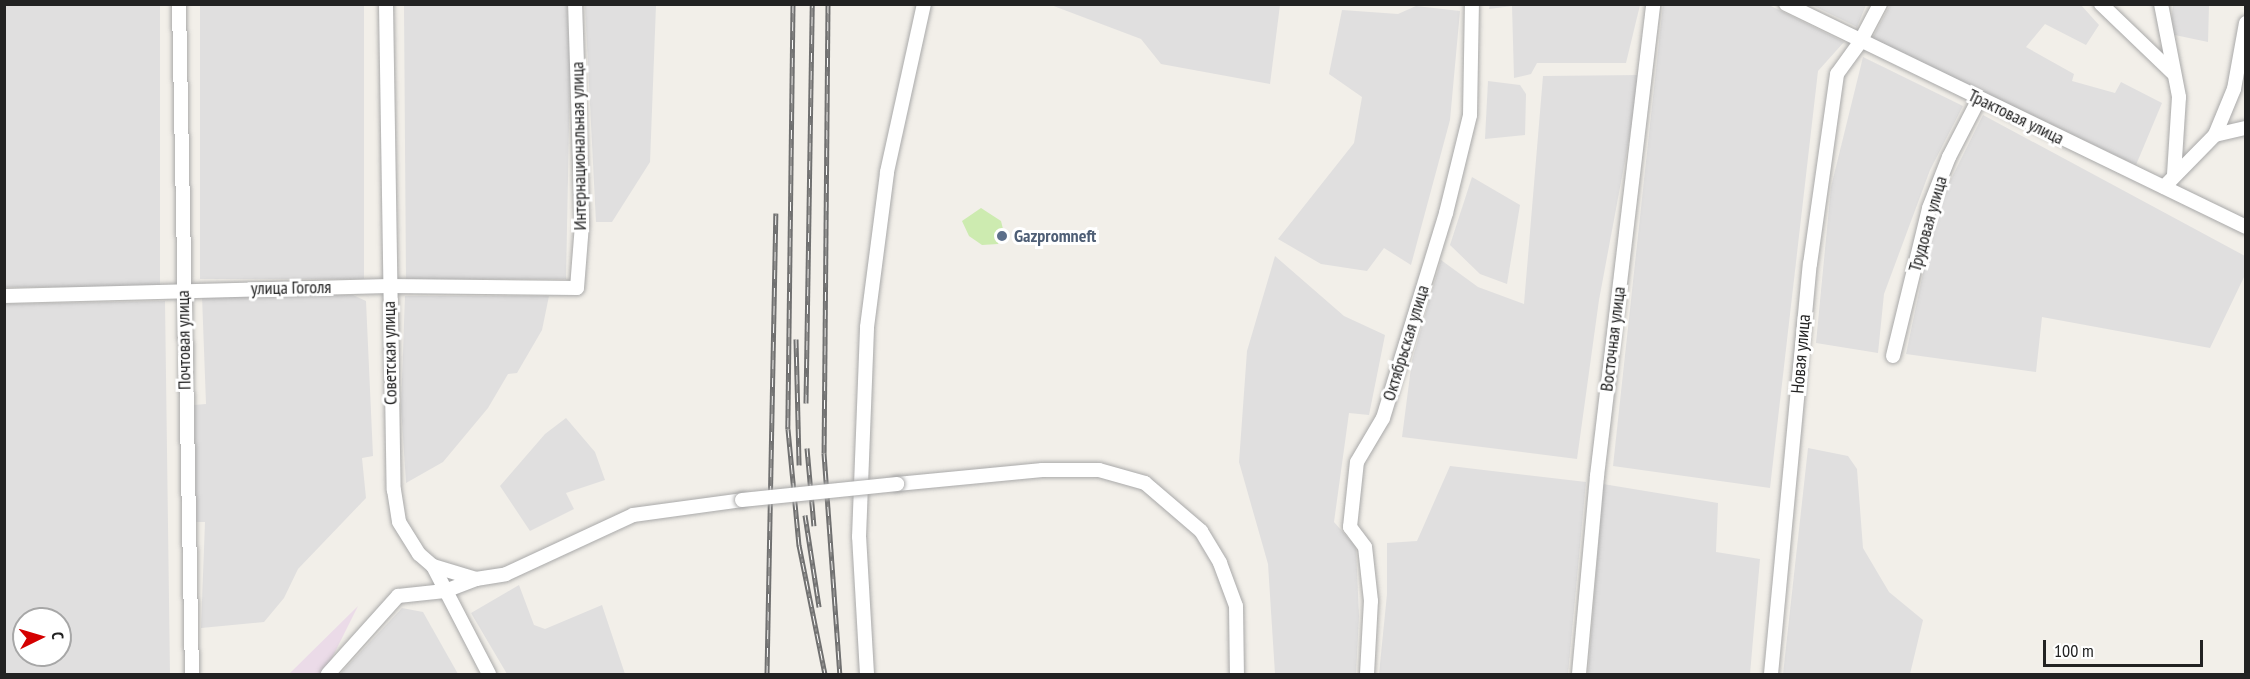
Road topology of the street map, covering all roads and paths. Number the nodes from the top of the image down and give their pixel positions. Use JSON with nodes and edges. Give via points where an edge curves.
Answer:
{"nodes":[{"id":1,"x":179,"y":4,"type":"edge"},
{"id":2,"x":386,"y":4,"type":"edge"},
{"id":3,"x":575,"y":4,"type":"edge"},
{"id":4,"x":924,"y":4,"type":"edge"},
{"id":5,"x":1472,"y":4,"type":"edge"},
{"id":6,"x":1653,"y":4,"type":"edge"},
{"id":7,"x":1786,"y":4,"type":"edge"},
{"id":8,"x":1880,"y":4,"type":"edge"},
{"id":9,"x":2101,"y":4,"type":"edge"},
{"id":10,"x":2161,"y":4,"type":"edge"},
{"id":11,"x":2246,"y":23,"type":"edge"},
{"id":12,"x":1860,"y":42,"type":"junction"},
{"id":13,"x":2173,"y":73,"type":"junction"},
{"id":14,"x":1979,"y":99,"type":"junction"},
{"id":15,"x":2246,"y":128,"type":"edge"},
{"id":16,"x":2215,"y":135,"type":"junction"},
{"id":17,"x":2174,"y":174,"type":"junction"},
{"id":18,"x":2164,"y":188,"type":"junction"},
{"id":19,"x":2246,"y":227,"type":"edge"},
{"id":20,"x":389,"y":286,"type":"junction"},
{"id":21,"x":577,"y":288,"type":"joint"},
{"id":22,"x":183,"y":290,"type":"junction"},
{"id":23,"x":4,"y":296,"type":"edge"},
{"id":24,"x":1893,"y":356,"type":"dead end"},
{"id":25,"x":433,"y":566,"type":"junction"},
{"id":26,"x":476,"y":579,"type":"junction"},
{"id":27,"x":445,"y":591,"type":"junction"},
{"id":28,"x":192,"y":675,"type":"edge"},
{"id":29,"x":328,"y":675,"type":"edge"},
{"id":30,"x":489,"y":675,"type":"edge"},
{"id":31,"x":867,"y":675,"type":"edge"},
{"id":32,"x":1237,"y":675,"type":"edge"},
{"id":33,"x":1367,"y":675,"type":"edge"},
{"id":34,"x":1579,"y":675,"type":"edge"},
{"id":35,"x":1771,"y":675,"type":"edge"}],
"edges":[{"from":1,"to":22,"type":"street","name":"Почтовая улица"},
{"from":2,"to":20,"type":"street","name":"Советская улица"},
{"from":3,"to":21,"type":"street","name":"Интернациональная улица","via":[[582,224]]},
{"from":4,"to":31,"type":"street","via":[[887,172],[867,327],[859,537]]},
{"from":5,"to":33,"type":"street","name":"Октябрьская улица","via":[[1470,115],[1446,213],[1383,418],[1357,462],[1350,527],[1365,547],[1371,601]]},
{"from":6,"to":34,"type":"street","name":"Восточная улица","via":[[1597,476]]},
{"from":7,"to":12,"type":"street","name":"Трактовая улица"},
{"from":8,"to":12,"type":"street","name":"Новая улица"},
{"from":9,"to":13,"type":"street"},
{"from":10,"to":13,"type":"street"},
{"from":11,"to":16,"type":"street","via":[[2234,89]]},
{"from":12,"to":14,"type":"street","name":"Трактовая улица"},
{"from":12,"to":35,"type":"street","name":"Новая улица","via":[[1837,74],[1810,264]]},
{"from":13,"to":17,"type":"street","via":[[2179,97]]},
{"from":14,"to":18,"type":"street","name":"Трактовая улица"},
{"from":14,"to":24,"type":"street","name":"Трудовая улица","via":[[1929,208]]},
{"from":15,"to":16,"type":"street"},
{"from":16,"to":17,"type":"street"},
{"from":17,"to":18,"type":"street"},
{"from":18,"to":19,"type":"street","name":"Трактовая улица"},
{"from":20,"to":21,"type":"street","name":"улица Гоголя"},
{"from":20,"to":22,"type":"street","name":"улица Гоголя"},
{"from":20,"to":25,"type":"street","name":"Советская улица","via":[[394,490],[399,522],[419,554]]},
{"from":22,"to":23,"type":"street","name":"улица Гоголя"},
{"from":22,"to":28,"type":"street","name":"Почтовая улица"},
{"from":25,"to":26,"type":"street"},
{"from":25,"to":27,"type":"street","name":"Советская улица"},
{"from":26,"to":27,"type":"street"},
{"from":26,"to":32,"type":"street","bridge":true,"via":[[506,574],[633,515],[897,484],[1042,470],[1099,470],[1145,483],[1201,531],[1220,562],[1236,606]]},
{"from":27,"to":29,"type":"street","via":[[398,596]]},
{"from":27,"to":30,"type":"street","name":"Советская улица"}]}
